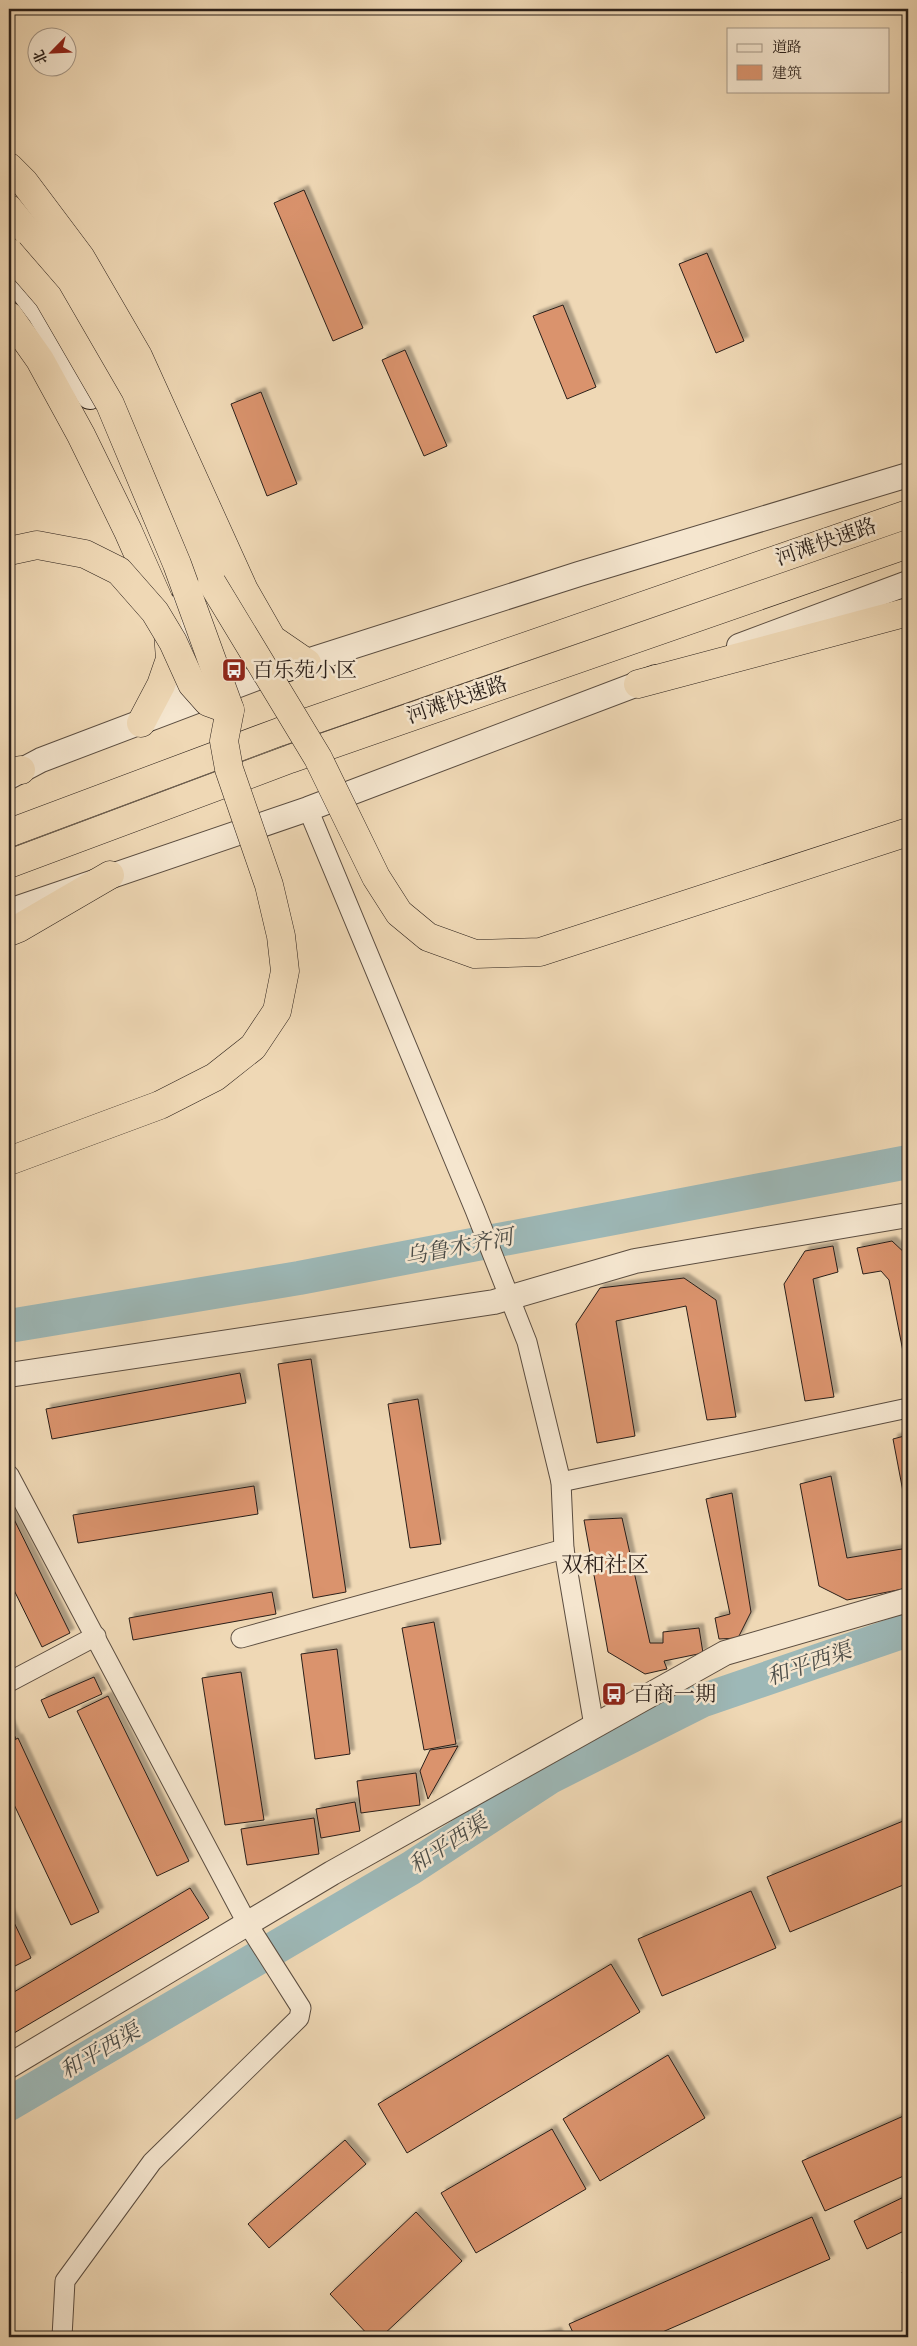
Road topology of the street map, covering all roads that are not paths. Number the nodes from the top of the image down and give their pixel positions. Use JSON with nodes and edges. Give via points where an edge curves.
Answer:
{"nodes":[{"id":1,"x":9,"y":167,"type":"edge"},
{"id":2,"x":9,"y":194,"type":"edge"},
{"id":3,"x":9,"y":209,"type":"edge"},
{"id":4,"x":9,"y":252,"type":"edge"},
{"id":5,"x":9,"y":271,"type":"edge"},
{"id":6,"x":9,"y":316,"type":"edge"},
{"id":7,"x":908,"y":475,"type":"edge"},
{"id":8,"x":908,"y":514,"type":"edge"},
{"id":9,"x":908,"y":544,"type":"edge"},
{"id":10,"x":9,"y":551,"type":"edge"},
{"id":11,"x":908,"y":583,"type":"edge"},
{"id":12,"x":908,"y":612,"type":"edge"},
{"id":13,"x":297,"y":665,"type":"junction"},
{"id":14,"x":638,"y":684,"type":"junction"},
{"id":15,"x":230,"y":710,"type":"junction"},
{"id":16,"x":141,"y":724,"type":"junction"},
{"id":17,"x":13,"y":773,"type":"edge"},
{"id":18,"x":308,"y":808,"type":"junction"},
{"id":19,"x":908,"y":832,"type":"edge"},
{"id":20,"x":9,"y":833,"type":"edge"},
{"id":21,"x":9,"y":864,"type":"edge"},
{"id":22,"x":110,"y":875,"type":"junction"},
{"id":23,"x":9,"y":910,"type":"edge"},
{"id":24,"x":9,"y":932,"type":"edge"},
{"id":25,"x":9,"y":1161,"type":"edge"},
{"id":26,"x":908,"y":1215,"type":"edge"},
{"id":27,"x":507,"y":1287,"type":"junction"},
{"id":28,"x":9,"y":1375,"type":"edge"},
{"id":29,"x":908,"y":1408,"type":"edge"},
{"id":30,"x":9,"y":1474,"type":"edge"},
{"id":31,"x":561,"y":1482,"type":"junction"},
{"id":32,"x":564,"y":1549,"type":"junction"},
{"id":33,"x":908,"y":1600,"type":"edge"},
{"id":34,"x":96,"y":1636,"type":"junction"},
{"id":35,"x":241,"y":1638,"type":"dead end"},
{"id":36,"x":9,"y":1682,"type":"edge"},
{"id":37,"x":594,"y":1726,"type":"junction"},
{"id":38,"x":247,"y":1924,"type":"junction"},
{"id":39,"x":9,"y":2066,"type":"edge"},
{"id":40,"x":62,"y":2337,"type":"edge"}],
"edges":[{"from":1,"to":13,"type":"highway","via":[[81,258],[138,356],[244,590],[272,640]]},
{"from":2,"to":13,"type":"main road","via":[[47,235],[92,304],[157,422],[228,593],[261,647]]},
{"from":3,"to":19,"type":"highway","bridge":true,"via":[[44,252],[95,325],[154,440],[212,583],[318,758],[376,877],[399,913],[428,937],[475,954],[540,952]]},
{"from":4,"to":15,"type":"highway","bridge":true,"via":[[48,297],[110,404],[177,564]]},
{"from":5,"to":16,"type":"main road","via":[[41,314],[108,426],[183,600],[189,636],[188,660],[176,691]]},
{"from":6,"to":16,"type":"highway","via":[[40,360],[81,435],[167,618],[170,659],[162,685]]},
{"from":7,"to":13,"type":"street","via":[[578,574]]},
{"from":8,"to":20,"type":"highway","name":"河滩快速路","via":[[289,728]]},
{"from":9,"to":21,"type":"highway","name":"河滩快速路","via":[[290,759]]},
{"from":10,"to":15,"type":"highway","bridge":true,"via":[[37,545],[85,554],[119,571],[155,612],[192,684],[208,702]]},
{"from":11,"to":14,"type":"street"},
{"from":12,"to":14,"type":"highway"},
{"from":13,"to":16,"type":"street"},
{"from":14,"to":18,"type":"street"},
{"from":15,"to":25,"type":"highway","bridge":true,"via":[[224,741],[229,769],[268,885],[281,936],[285,971],[277,1011],[253,1047],[215,1077],[160,1105]]},
{"from":16,"to":17,"type":"street"},
{"from":18,"to":22,"type":"street"},
{"from":18,"to":27,"type":"street"},
{"from":22,"to":23,"type":"street"},
{"from":22,"to":24,"type":"highway"},
{"from":26,"to":27,"type":"street","via":[[634,1261]]},
{"from":27,"to":28,"type":"street","via":[[484,1304]]},
{"from":27,"to":31,"type":"street","via":[[527,1342]]},
{"from":29,"to":31,"type":"street"},
{"from":30,"to":34,"type":"street"},
{"from":31,"to":32,"type":"street"},
{"from":32,"to":35,"type":"street"},
{"from":32,"to":37,"type":"street"},
{"from":33,"to":37,"type":"street","via":[[725,1653]]},
{"from":34,"to":36,"type":"street"},
{"from":34,"to":38,"type":"street"},
{"from":37,"to":38,"type":"street"},
{"from":38,"to":39,"type":"street"},
{"from":38,"to":40,"type":"street","via":[[295,1995],[301,2008],[299,2018],[152,2162],[65,2281]]}]}
